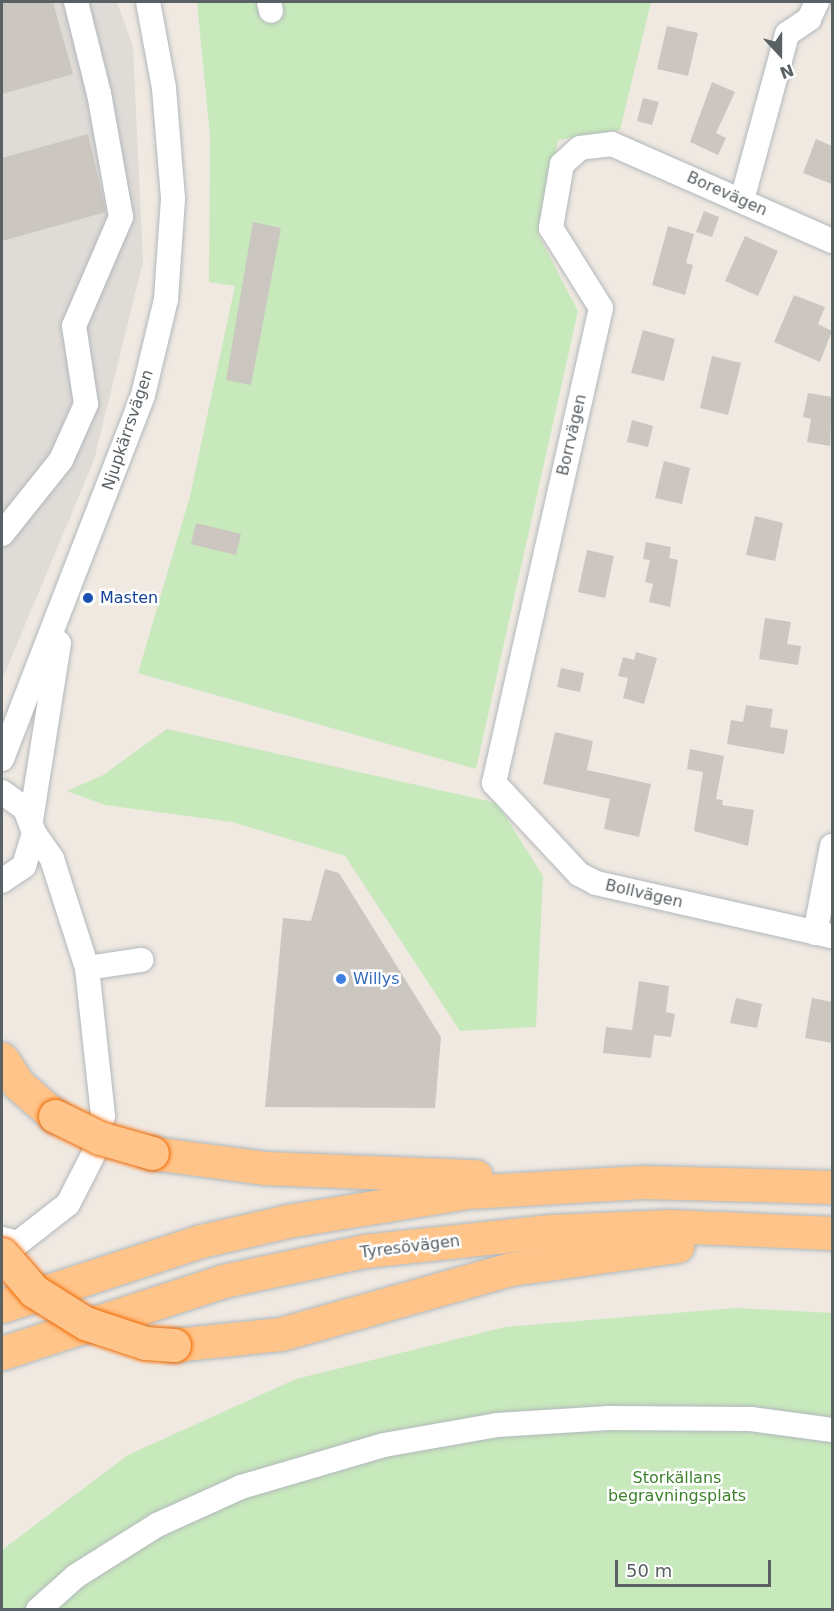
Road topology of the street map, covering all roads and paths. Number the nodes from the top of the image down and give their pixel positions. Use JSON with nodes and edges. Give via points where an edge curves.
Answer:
{"nodes":[{"id":1,"x":76,"y":2,"type":"edge"},
{"id":2,"x":148,"y":2,"type":"edge"},
{"id":3,"x":817,"y":2,"type":"edge"},
{"id":4,"x":622,"y":147,"type":"joint"},
{"id":5,"x":742,"y":200,"type":"junction"},
{"id":6,"x":832,"y":241,"type":"edge"},
{"id":7,"x":2,"y":534,"type":"edge"},
{"id":8,"x":65,"y":602,"type":"junction"},
{"id":9,"x":2,"y":759,"type":"edge"},
{"id":10,"x":494,"y":783,"type":"joint"},
{"id":11,"x":2,"y":792,"type":"edge"},
{"id":12,"x":32,"y":827,"type":"junction"},
{"id":13,"x":832,"y":846,"type":"edge"},
{"id":14,"x":8,"y":878,"type":"edge"},
{"id":15,"x":60,"y":885,"type":"junction"},
{"id":16,"x":824,"y":935,"type":"edge"},
{"id":17,"x":141,"y":960,"type":"dead end"},
{"id":18,"x":87,"y":968,"type":"junction"},
{"id":19,"x":2,"y":1059,"type":"edge"},
{"id":20,"x":103,"y":1116,"type":"dead end"},
{"id":21,"x":95,"y":1150,"type":"dead end"},
{"id":22,"x":570,"y":1184,"type":"junction"},
{"id":23,"x":832,"y":1187,"type":"edge"},
{"id":24,"x":828,"y":1233,"type":"edge"},
{"id":25,"x":6,"y":1247,"type":"edge"},
{"id":26,"x":2,"y":1306,"type":"edge"},
{"id":27,"x":2,"y":1353,"type":"edge"},
{"id":28,"x":832,"y":1430,"type":"edge"},
{"id":29,"x":38,"y":1610,"type":"edge"}],
"edges":[{"from":1,"to":7,"type":"street","via":[[101,104],[121,217],[74,326],[86,404],[61,460]]},
{"from":2,"to":8,"type":"street","name":"Njupkärrsvägen","via":[[164,88],[173,198],[166,299],[143,395]]},
{"from":3,"to":5,"type":"street","via":[[809,19],[787,34]]},
{"from":4,"to":5,"type":"street","name":"Borevägen"},
{"from":4,"to":10,"type":"street","name":"Borrvägen","via":[[590,145],[562,164],[551,228],[601,308]]},
{"from":5,"to":6,"type":"street","name":"Borevägen"},
{"from":8,"to":9,"type":"street","name":"Njupkärrsvägen"},
{"from":8,"to":12,"type":"street","name":"Njupkärrsvägen"},
{"from":10,"to":16,"type":"street","name":"Bollvägen","via":[[579,874],[596,883]]},
{"from":11,"to":12,"type":"street","via":[[16,800]]},
{"from":12,"to":14,"type":"street","name":"Njupkärrsvägen","via":[[29,857]]},
{"from":12,"to":15,"type":"street","via":[[52,859]]},
{"from":13,"to":16,"type":"street"},
{"from":14,"to":15,"type":"street"},
{"from":15,"to":18,"type":"street"},
{"from":17,"to":18,"type":"street"},
{"from":18,"to":20,"type":"street"},
{"from":19,"to":22,"type":"highway","bridge":true,"via":[[19,1085],[55,1116],[92,1135],[152,1153],[253,1167]]},
{"from":21,"to":25,"type":"street","via":[[68,1204]]},
{"from":22,"to":23,"type":"highway","via":[[717,1182]]},
{"from":22,"to":26,"type":"highway","via":[[468,1192],[288,1221],[116,1265]]},
{"from":24,"to":25,"type":"highway","bridge":true,"via":[[640,1249],[511,1269],[280,1334],[174,1346],[144,1343],[85,1323],[34,1291]]},
{"from":24,"to":27,"type":"highway","name":"Tyresövägen","via":[[670,1226],[551,1231],[364,1251],[223,1281]]},
{"from":28,"to":29,"type":"street","via":[[751,1419],[609,1418],[497,1425],[384,1445],[241,1487],[157,1525],[76,1576]]}]}
